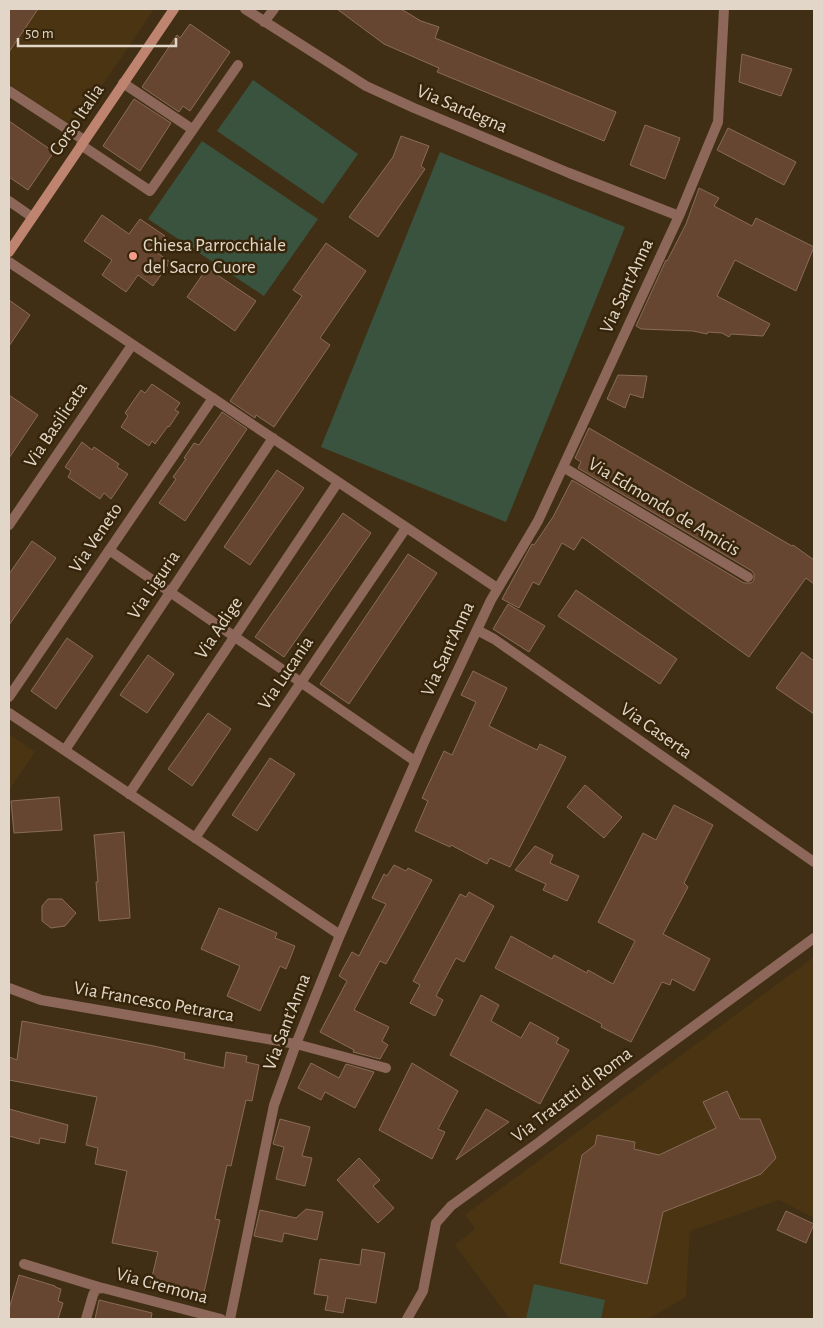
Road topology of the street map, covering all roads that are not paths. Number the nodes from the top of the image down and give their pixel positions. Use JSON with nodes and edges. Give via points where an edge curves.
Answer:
{"nodes":[{"id":1,"x":174,"y":9,"type":"edge"},
{"id":2,"x":245,"y":9,"type":"edge"},
{"id":3,"x":274,"y":9,"type":"edge"},
{"id":4,"x":724,"y":9,"type":"edge"},
{"id":5,"x":264,"y":22,"type":"junction"},
{"id":6,"x":238,"y":65,"type":"dead end"},
{"id":7,"x":123,"y":83,"type":"junction"},
{"id":8,"x":9,"y":91,"type":"edge"},
{"id":9,"x":192,"y":129,"type":"junction"},
{"id":10,"x":83,"y":143,"type":"junction"},
{"id":11,"x":9,"y":201,"type":"edge"},
{"id":12,"x":679,"y":216,"type":"junction"},
{"id":13,"x":32,"y":217,"type":"junction"},
{"id":14,"x":9,"y":252,"type":"edge"},
{"id":15,"x":9,"y":262,"type":"edge"},
{"id":16,"x":132,"y":345,"type":"junction"},
{"id":17,"x":213,"y":398,"type":"junction"},
{"id":18,"x":273,"y":438,"type":"junction"},
{"id":19,"x":563,"y":467,"type":"junction"},
{"id":20,"x":338,"y":482,"type":"junction"},
{"id":21,"x":9,"y":525,"type":"edge"},
{"id":22,"x":406,"y":528,"type":"junction"},
{"id":23,"x":109,"y":550,"type":"junction"},
{"id":24,"x":748,"y":577,"type":"dead end"},
{"id":25,"x":498,"y":588,"type":"junction"},
{"id":26,"x":170,"y":593,"type":"junction"},
{"id":27,"x":477,"y":630,"type":"junction"},
{"id":28,"x":234,"y":637,"type":"junction"},
{"id":29,"x":301,"y":682,"type":"junction"},
{"id":30,"x":9,"y":697,"type":"edge"},
{"id":31,"x":9,"y":713,"type":"edge"},
{"id":32,"x":65,"y":750,"type":"junction"},
{"id":33,"x":415,"y":761,"type":"junction"},
{"id":34,"x":129,"y":794,"type":"junction"},
{"id":35,"x":195,"y":838,"type":"junction"},
{"id":36,"x":814,"y":862,"type":"edge"},
{"id":37,"x":340,"y":935,"type":"junction"},
{"id":38,"x":814,"y":938,"type":"edge"},
{"id":39,"x":9,"y":988,"type":"edge"},
{"id":40,"x":296,"y":1044,"type":"junction"},
{"id":41,"x":386,"y":1068,"type":"dead end"},
{"id":42,"x":24,"y":1264,"type":"dead end"},
{"id":43,"x":103,"y":1288,"type":"junction"},
{"id":44,"x":86,"y":1319,"type":"edge"},
{"id":45,"x":221,"y":1319,"type":"edge"},
{"id":46,"x":230,"y":1319,"type":"edge"},
{"id":47,"x":407,"y":1319,"type":"edge"}],
"edges":[{"from":1,"to":7,"type":"street","name":"Corso Italia"},
{"from":2,"to":5,"type":"street","name":"Via Sardegna"},
{"from":3,"to":5,"type":"street"},
{"from":4,"to":12,"type":"street","name":"Via Sant'Anna","via":[[718,122]]},
{"from":5,"to":12,"type":"street","name":"Via Sardegna","via":[[366,86]]},
{"from":6,"to":9,"type":"street"},
{"from":7,"to":9,"type":"street"},
{"from":7,"to":10,"type":"street","name":"Corso Italia"},
{"from":8,"to":10,"type":"street"},
{"from":9,"to":10,"type":"street","via":[[150,190]]},
{"from":10,"to":13,"type":"street","name":"Corso Italia"},
{"from":11,"to":13,"type":"street"},
{"from":12,"to":19,"type":"street","name":"Via Sant'Anna"},
{"from":13,"to":14,"type":"street","name":"Corso Italia"},
{"from":15,"to":16,"type":"street"},
{"from":16,"to":17,"type":"street"},
{"from":16,"to":21,"type":"street","name":"Via Basilicata"},
{"from":17,"to":18,"type":"street"},
{"from":17,"to":23,"type":"street","name":"Via Veneto"},
{"from":18,"to":20,"type":"street"},
{"from":18,"to":26,"type":"street","name":"Via Liguria"},
{"from":19,"to":24,"type":"street","name":"Via Edmondo de Amicis"},
{"from":19,"to":25,"type":"street","name":"Via Sant'Anna","via":[[538,521]]},
{"from":20,"to":22,"type":"street"},
{"from":20,"to":28,"type":"street","name":"Via Adige"},
{"from":22,"to":25,"type":"street"},
{"from":22,"to":29,"type":"street","name":"Via Lucania"},
{"from":23,"to":26,"type":"street"},
{"from":23,"to":30,"type":"street","name":"Via Veneto"},
{"from":25,"to":27,"type":"street","name":"Via Sant'Anna"},
{"from":26,"to":28,"type":"street"},
{"from":26,"to":32,"type":"street","name":"Via Liguria"},
{"from":27,"to":33,"type":"street","name":"Via Sant'Anna"},
{"from":27,"to":36,"type":"street","name":"Via Caserta"},
{"from":28,"to":29,"type":"street"},
{"from":28,"to":34,"type":"street","name":"Via Adige"},
{"from":29,"to":33,"type":"street"},
{"from":29,"to":35,"type":"street","name":"Via Lucania"},
{"from":31,"to":32,"type":"street"},
{"from":32,"to":34,"type":"street"},
{"from":33,"to":37,"type":"street","name":"Via Sant'Anna"},
{"from":34,"to":35,"type":"street"},
{"from":35,"to":37,"type":"street"},
{"from":37,"to":40,"type":"street","name":"Via Sant'Anna"},
{"from":38,"to":47,"type":"street","name":"Via Tratatti di Roma","via":[[451,1206],[436,1224],[423,1291]]},
{"from":39,"to":40,"type":"street","name":"Via Francesco Petrarca","via":[[41,1000]]},
{"from":40,"to":41,"type":"street","name":"Via Francesco Petrarca"},
{"from":40,"to":46,"type":"street","name":"Via Sant'Anna","via":[[274,1105]]},
{"from":42,"to":43,"type":"street"},
{"from":43,"to":44,"type":"street","name":"Via Cremona","via":[[96,1289]]},
{"from":43,"to":45,"type":"street","name":"Via Cremona"}]}
